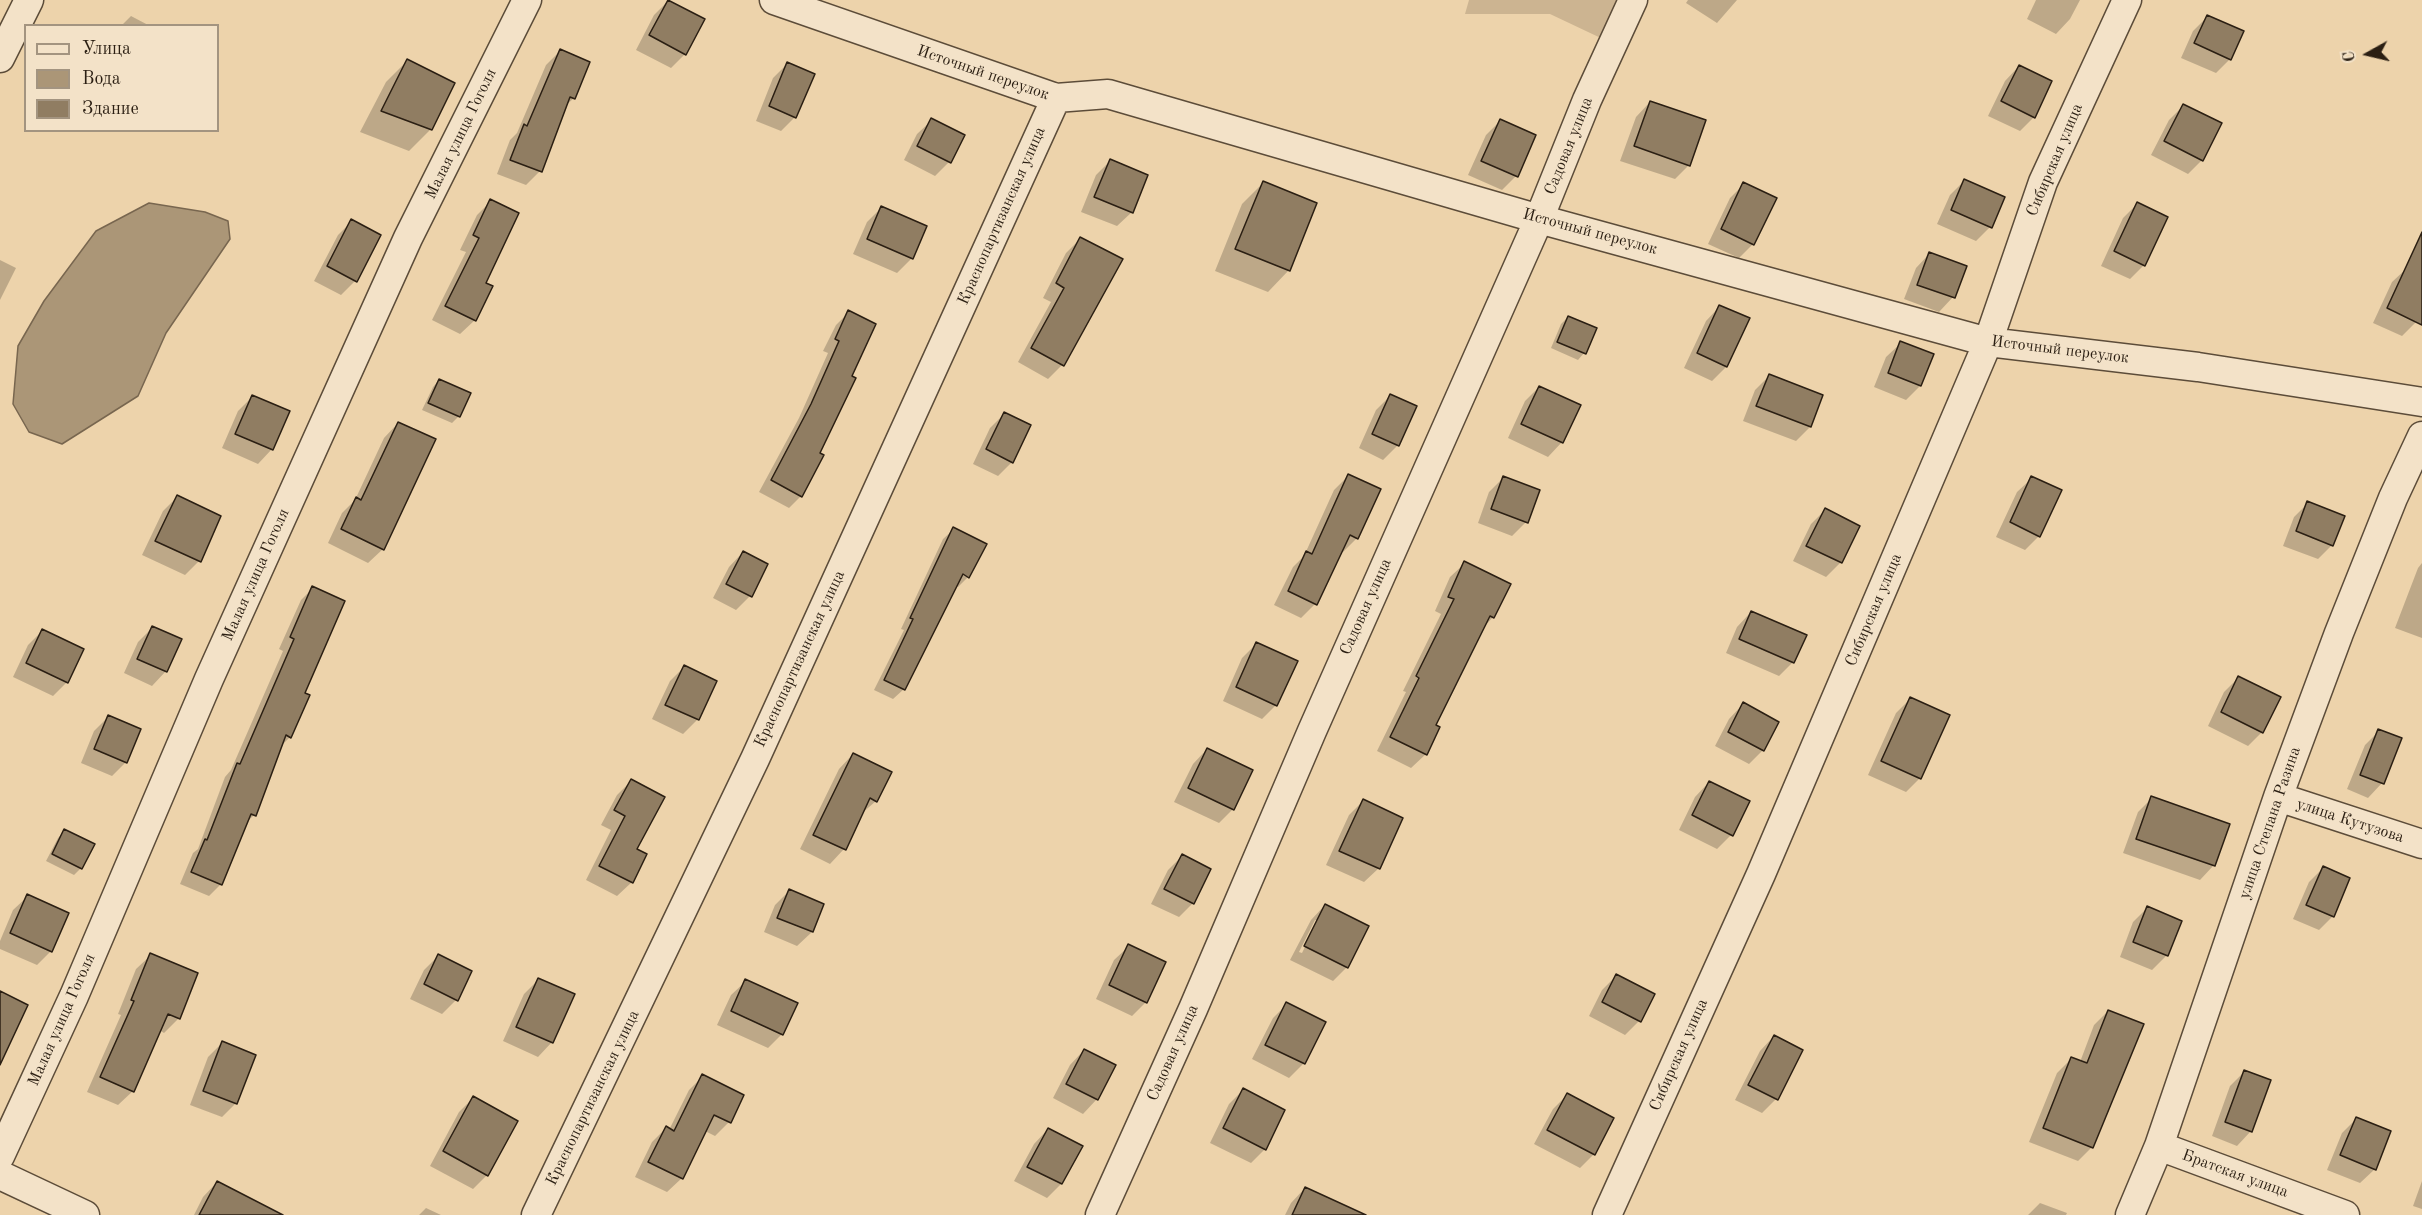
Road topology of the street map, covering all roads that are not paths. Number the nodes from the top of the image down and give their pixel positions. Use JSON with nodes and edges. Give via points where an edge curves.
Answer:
{"nodes":[{"id":1,"x":29,"y":0,"type":"edge"},
{"id":2,"x":527,"y":0,"type":"edge"},
{"id":3,"x":774,"y":0,"type":"edge"},
{"id":4,"x":1634,"y":0,"type":"edge"},
{"id":5,"x":2127,"y":0,"type":"edge"},
{"id":6,"x":0,"y":58,"type":"edge"},
{"id":7,"x":1056,"y":98,"type":"junction"},
{"id":8,"x":1539,"y":219,"type":"junction"},
{"id":9,"x":1988,"y":342,"type":"junction"},
{"id":10,"x":2422,"y":402,"type":"edge"},
{"id":11,"x":2422,"y":436,"type":"edge"},
{"id":12,"x":2278,"y":797,"type":"junction"},
{"id":13,"x":2422,"y":844,"type":"edge"},
{"id":14,"x":2159,"y":1146,"type":"junction"},
{"id":15,"x":0,"y":1156,"type":"edge"},
{"id":16,"x":0,"y":1175,"type":"edge"},
{"id":17,"x":85,"y":1215,"type":"edge"},
{"id":18,"x":536,"y":1215,"type":"edge"},
{"id":19,"x":1100,"y":1215,"type":"edge"},
{"id":20,"x":1607,"y":1215,"type":"edge"},
{"id":21,"x":2130,"y":1215,"type":"edge"},
{"id":22,"x":2345,"y":1215,"type":"edge"}],
"edges":[{"from":1,"to":6,"type":"street"},
{"from":2,"to":15,"type":"street","name":"Малая улица Гоголя","via":[[408,238]]},
{"from":3,"to":7,"type":"street","name":"Источный переулок"},
{"from":4,"to":8,"type":"street","name":"Садовая улица","via":[[1587,100]]},
{"from":5,"to":9,"type":"street","name":"Сибирская улица","via":[[2043,182]]},
{"from":7,"to":8,"type":"street","name":"Источный переулок","via":[[1108,94]]},
{"from":7,"to":18,"type":"street","name":"Краснопартизанская улица","via":[[755,759]]},
{"from":8,"to":9,"type":"street","name":"Источный переулок"},
{"from":8,"to":19,"type":"street","name":"Садовая улица"},
{"from":9,"to":10,"type":"street","name":"Источный переулок","via":[[2198,367]]},
{"from":9,"to":20,"type":"street","name":"Сибирская улица","via":[[1761,874]]},
{"from":11,"to":12,"type":"street","name":"улица Степана Разина","via":[[2372,550]]},
{"from":12,"to":13,"type":"street","name":"улица Кутузова"},
{"from":12,"to":14,"type":"street","name":"улица Степана Разина"},
{"from":14,"to":21,"type":"street","name":"улица Степана Разина"},
{"from":14,"to":22,"type":"street","name":"Братская улица"},
{"from":16,"to":17,"type":"street"}]}
